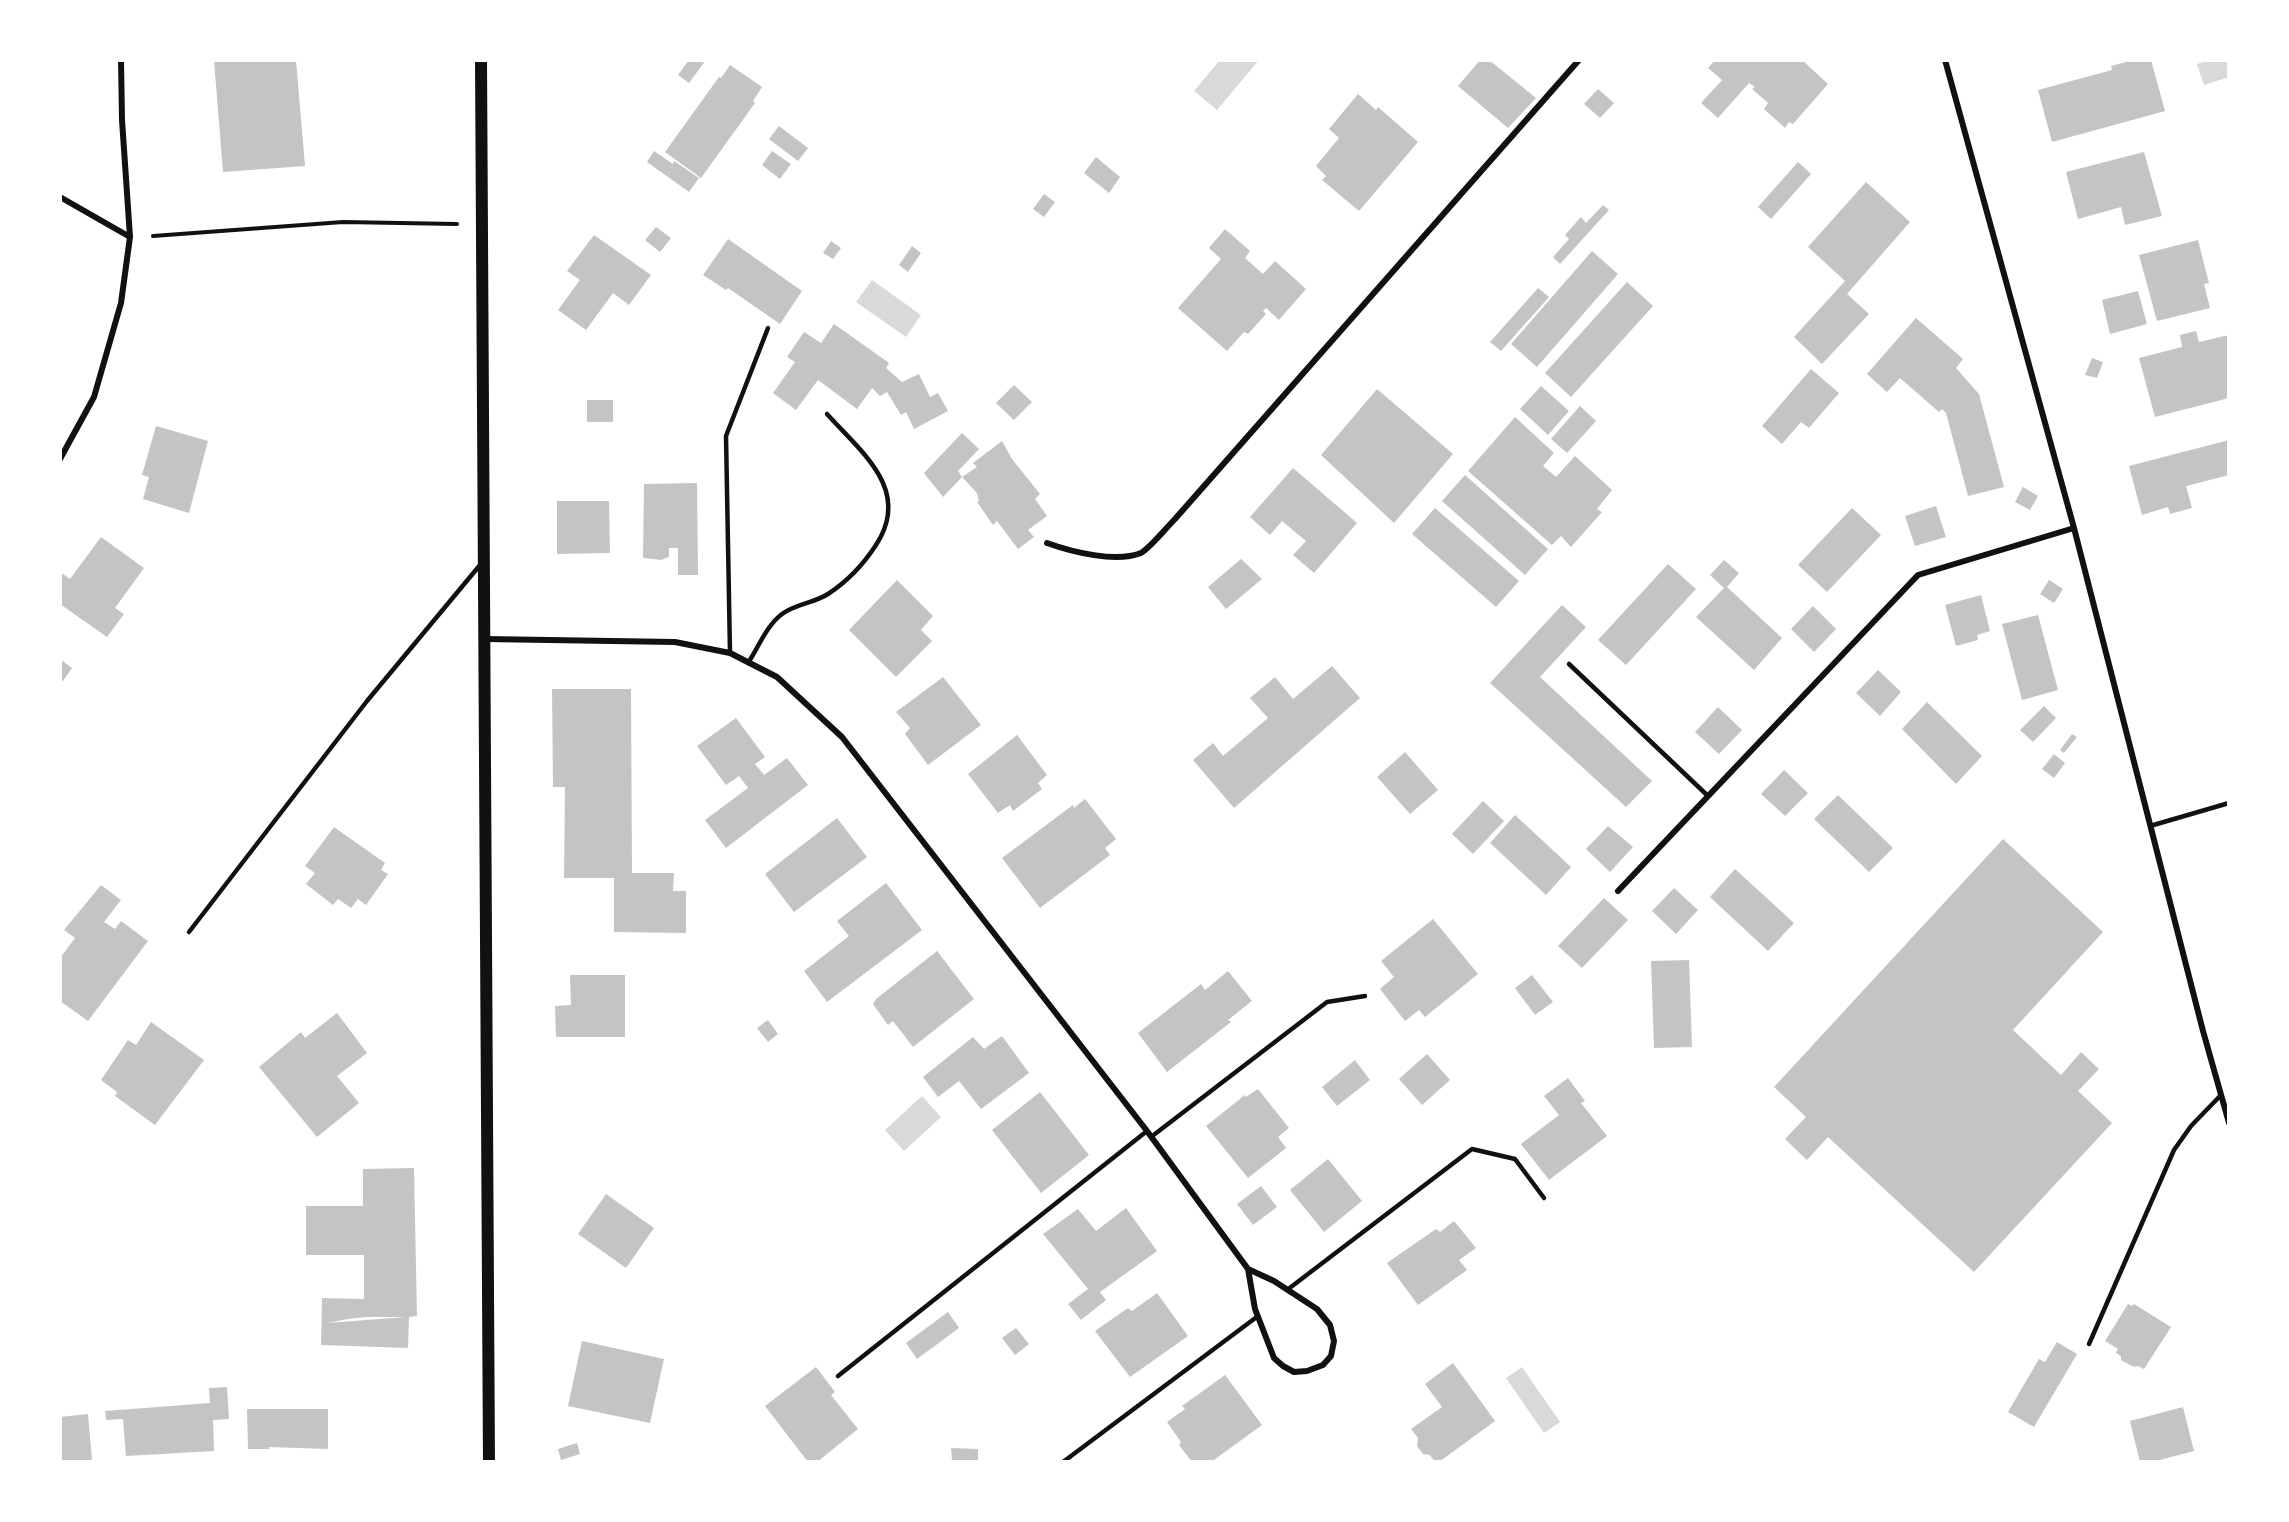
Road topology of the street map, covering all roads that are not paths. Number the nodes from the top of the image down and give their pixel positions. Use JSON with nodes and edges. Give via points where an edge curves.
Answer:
{"nodes":[{"id":1,"x":121,"y":60,"type":"edge"},
{"id":2,"x":481,"y":60,"type":"edge"},
{"id":3,"x":1579,"y":60,"type":"edge"},
{"id":4,"x":1945,"y":60,"type":"edge"},
{"id":5,"x":60,"y":197,"type":"edge"},
{"id":6,"x":130,"y":237,"type":"junction"},
{"id":7,"x":768,"y":328,"type":"dead end"},
{"id":8,"x":827,"y":414,"type":"dead end"},
{"id":9,"x":60,"y":459,"type":"edge"},
{"id":10,"x":2074,"y":528,"type":"junction"},
{"id":11,"x":1047,"y":543,"type":"dead end"},
{"id":12,"x":483,"y":562,"type":"junction"},
{"id":13,"x":484,"y":639,"type":"junction"},
{"id":14,"x":730,"y":653,"type":"junction"},
{"id":15,"x":748,"y":663,"type":"junction"},
{"id":16,"x":1569,"y":664,"type":"dead end"},
{"id":17,"x":1708,"y":796,"type":"junction"},
{"id":18,"x":2229,"y":803,"type":"edge"},
{"id":19,"x":2150,"y":826,"type":"junction"},
{"id":20,"x":1618,"y":891,"type":"dead end"},
{"id":21,"x":189,"y":932,"type":"dead end"},
{"id":22,"x":1365,"y":996,"type":"dead end"},
{"id":23,"x":2221,"y":1095,"type":"junction"},
{"id":24,"x":2229,"y":1123,"type":"edge"},
{"id":25,"x":1149,"y":1134,"type":"junction"},
{"id":26,"x":1544,"y":1198,"type":"dead end"},
{"id":27,"x":1248,"y":1269,"type":"junction"},
{"id":28,"x":1287,"y":1290,"type":"junction"},
{"id":29,"x":1258,"y":1316,"type":"junction"},
{"id":30,"x":2089,"y":1344,"type":"dead end"},
{"id":31,"x":838,"y":1376,"type":"dead end"},
{"id":32,"x":489,"y":1462,"type":"edge"},
{"id":33,"x":1064,"y":1462,"type":"edge"}],
"edges":[{"from":1,"to":6,"type":"street"},
{"from":2,"to":12,"type":"main road"},
{"from":3,"to":11,"type":"street","via":[[1142,552],[1088,555]]},
{"from":4,"to":10,"type":"street"},
{"from":5,"to":6,"type":"street"},
{"from":6,"to":9,"type":"street","via":[[121,303],[108,354],[94,397]]},
{"from":7,"to":14,"type":"lane","via":[[726,436]]},
{"from":8,"to":15,"type":"lane","via":[[878,472],[890,506],[888,520],[863,565],[826,595],[781,615]]},
{"from":10,"to":17,"type":"street","via":[[1918,575]]},
{"from":10,"to":19,"type":"street"},
{"from":12,"to":13,"type":"main road"},
{"from":12,"to":21,"type":"lane","via":[[367,701]]},
{"from":13,"to":14,"type":"street","via":[[675,642]]},
{"from":13,"to":32,"type":"main road"},
{"from":14,"to":15,"type":"street"},
{"from":15,"to":25,"type":"street","via":[[777,677],[842,737]]},
{"from":16,"to":17,"type":"lane"},
{"from":17,"to":20,"type":"street"},
{"from":18,"to":19,"type":"lane"},
{"from":19,"to":23,"type":"street"},
{"from":22,"to":25,"type":"lane","via":[[1327,1002]]},
{"from":23,"to":24,"type":"street"},
{"from":23,"to":30,"type":"lane","via":[[2174,1150]]},
{"from":25,"to":27,"type":"street"},
{"from":25,"to":31,"type":"lane"},
{"from":26,"to":28,"type":"lane","via":[[1515,1159],[1472,1149]]},
{"from":27,"to":28,"type":"street"},
{"from":27,"to":29,"type":"street"},
{"from":28,"to":29,"type":"street","via":[[1317,1309],[1330,1325],[1334,1341],[1331,1356],[1323,1365],[1294,1372],[1282,1366],[1274,1358]]},
{"from":29,"to":33,"type":"lane"}]}
